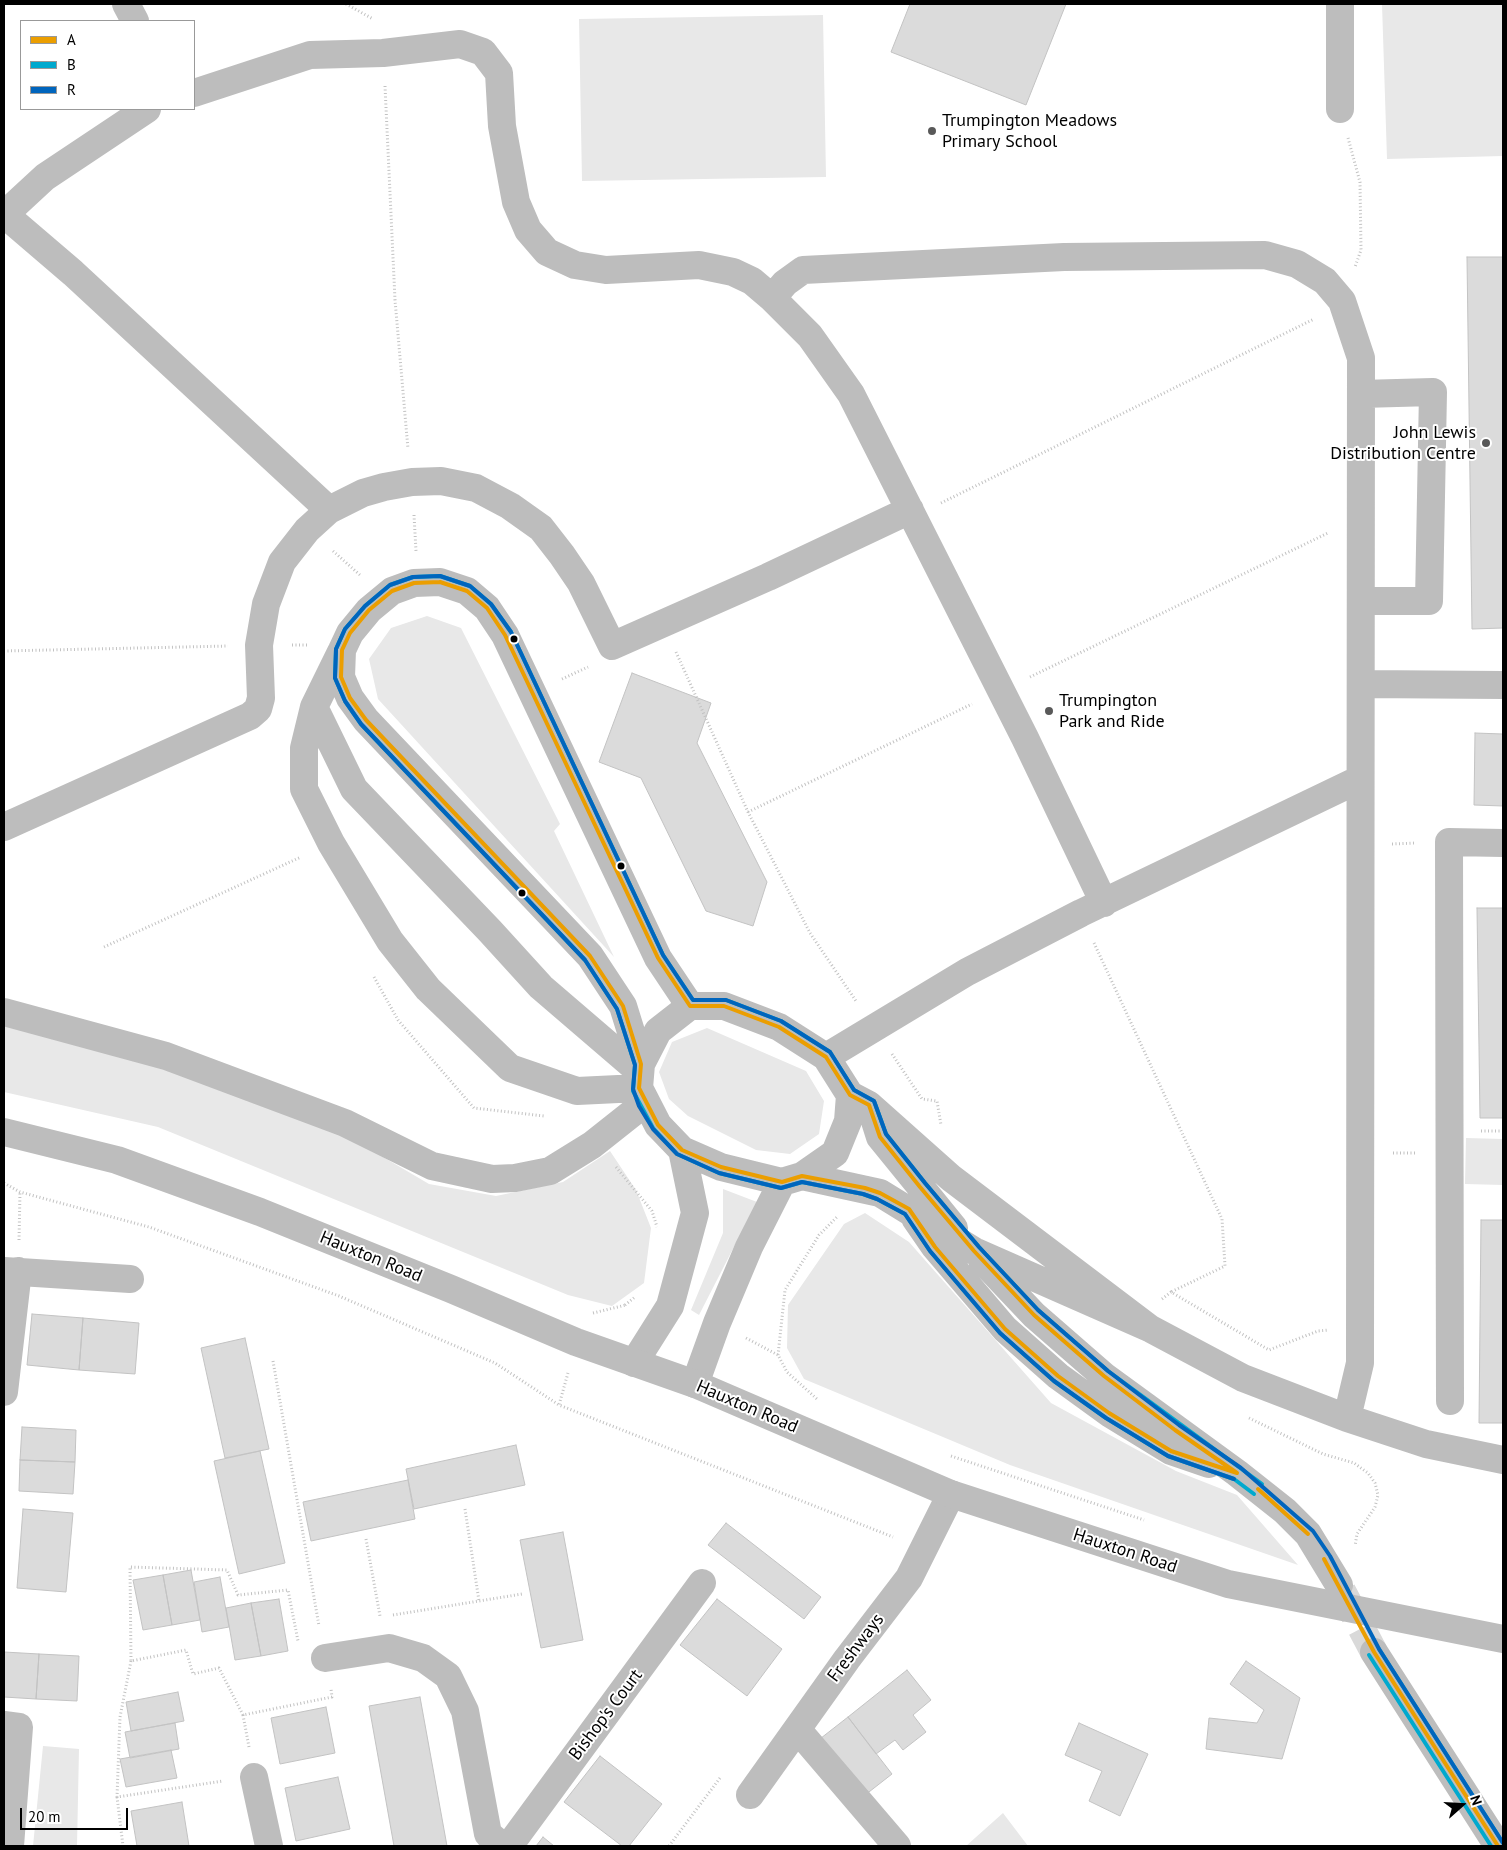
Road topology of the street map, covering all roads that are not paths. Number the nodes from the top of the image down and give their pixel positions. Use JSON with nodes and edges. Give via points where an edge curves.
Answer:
{"nodes":[{"id":1,"x":126,"y":4,"type":"edge"},
{"id":2,"x":1340,"y":4,"type":"edge"},
{"id":3,"x":134,"y":20,"type":"edge"},
{"id":4,"x":195,"y":93,"type":"edge"},
{"id":5,"x":1340,"y":109,"type":"road end"},
{"id":6,"x":146,"y":110,"type":"edge"},
{"id":7,"x":4,"y":215,"type":"edge"},
{"id":8,"x":772,"y":298,"type":"junction"},
{"id":9,"x":1361,"y":394,"type":"junction"},
{"id":10,"x":329,"y":510,"type":"junction"},
{"id":11,"x":910,"y":510,"type":"junction"},
{"id":12,"x":1361,"y":601,"type":"junction"},
{"id":13,"x":330,"y":647,"type":"junction"},
{"id":14,"x":1361,"y":684,"type":"junction"},
{"id":15,"x":1503,"y":685,"type":"edge"},
{"id":16,"x":314,"y":707,"type":"junction"},
{"id":17,"x":1360,"y":779,"type":"junction"},
{"id":18,"x":4,"y":827,"type":"edge"},
{"id":19,"x":1503,"y":843,"type":"edge"},
{"id":20,"x":1092,"y":908,"type":"junction"},
{"id":21,"x":690,"y":1006,"type":"junction"},
{"id":22,"x":4,"y":1012,"type":"edge"},
{"id":23,"x":826,"y":1057,"type":"junction"},
{"id":24,"x":641,"y":1082,"type":"junction"},
{"id":25,"x":860,"y":1100,"type":"junction"},
{"id":26,"x":4,"y":1132,"type":"edge"},
{"id":27,"x":682,"y":1150,"type":"junction"},
{"id":28,"x":792,"y":1179,"type":"junction"},
{"id":29,"x":909,"y":1209,"type":"junction"},
{"id":30,"x":974,"y":1251,"type":"junction"},
{"id":31,"x":11,"y":1271,"type":"edge"},
{"id":32,"x":130,"y":1279,"type":"dead end"},
{"id":33,"x":1149,"y":1328,"type":"junction"},
{"id":34,"x":634,"y":1363,"type":"junction"},
{"id":35,"x":695,"y":1384,"type":"junction"},
{"id":36,"x":4,"y":1392,"type":"edge"},
{"id":37,"x":1450,"y":1401,"type":"dead end"},
{"id":38,"x":1347,"y":1418,"type":"junction"},
{"id":39,"x":1503,"y":1460,"type":"edge"},
{"id":40,"x":1237,"y":1473,"type":"junction"},
{"id":41,"x":951,"y":1494,"type":"junction"},
{"id":42,"x":702,"y":1583,"type":"dead end"},
{"id":43,"x":1339,"y":1585,"type":"tunnel mouth"},
{"id":44,"x":1503,"y":1639,"type":"edge"},
{"id":45,"x":1374,"y":1652,"type":"tunnel mouth"},
{"id":46,"x":325,"y":1658,"type":"road end"},
{"id":47,"x":4,"y":1725,"type":"edge"},
{"id":48,"x":797,"y":1729,"type":"junction"},
{"id":49,"x":254,"y":1777,"type":"road end"},
{"id":50,"x":750,"y":1795,"type":"dead end"},
{"id":51,"x":10,"y":1846,"type":"edge"},
{"id":52,"x":269,"y":1846,"type":"edge"},
{"id":53,"x":502,"y":1846,"type":"edge"},
{"id":54,"x":509,"y":1846,"type":"edge"},
{"id":55,"x":897,"y":1846,"type":"edge"},
{"id":56,"x":1498,"y":1846,"type":"edge"}],
"edges":[{"from":1,"to":3,"type":"street"},
{"from":2,"to":5,"type":"street"},
{"from":4,"to":8,"type":"street","via":[[310,55],[383,53],[460,44],[483,52],[499,73],[502,126],[516,202],[528,230],[547,252],[575,265],[606,270],[699,264],[733,272],[752,281]]},
{"from":6,"to":7,"type":"street","via":[[45,177]]},
{"from":7,"to":10,"type":"street","via":[[73,273]]},
{"from":8,"to":9,"type":"street","via":[[803,270],[1064,257],[1265,255],[1297,264],[1325,281],[1342,301],[1361,358]]},
{"from":8,"to":11,"type":"street","via":[[810,336],[851,394]]},
{"from":9,"to":12,"type":"street"},
{"from":9,"to":12,"type":"street","via":[[1434,392],[1428,601]]},
{"from":10,"to":11,"type":"street","via":[[363,493],[412,482],[441,481],[476,488],[541,528],[580,583],[612,646]]},
{"from":10,"to":18,"type":"street","via":[[307,530],[282,562],[266,604],[259,645],[261,698],[258,709],[250,716]]},
{"from":11,"to":20,"type":"street","via":[[1025,738]]},
{"from":12,"to":14,"type":"street"},
{"from":13,"to":16,"type":"street"},
{"from":13,"to":21,"type":"street","via":[[350,633],[369,610],[392,591],[414,583],[440,582],[467,591],[487,608],[505,635],[658,958]]},
{"from":13,"to":24,"type":"street","via":[[350,698],[366,720],[590,956],[623,1006]]},
{"from":14,"to":15,"type":"street"},
{"from":14,"to":17,"type":"street"},
{"from":16,"to":24,"type":"street","via":[[354,789],[540,987],[590,1028]]},
{"from":16,"to":24,"type":"street","via":[[304,748],[304,789],[331,843],[390,941],[428,989],[510,1068],[577,1091]]},
{"from":17,"to":20,"type":"street"},
{"from":17,"to":38,"type":"street","via":[[1360,1363]]},
{"from":19,"to":37,"type":"street","via":[[1449,842]]},
{"from":20,"to":23,"type":"street","via":[[967,972]]},
{"from":21,"to":23,"type":"street","via":[[724,1006],[779,1027]]},
{"from":21,"to":24,"type":"street","via":[[658,1031]]},
{"from":22,"to":24,"type":"street","via":[[166,1056],[345,1124],[432,1166],[492,1179],[550,1171],[592,1145]]},
{"from":23,"to":25,"type":"street"},
{"from":24,"to":27,"type":"street","via":[[658,1125]]},
{"from":25,"to":28,"type":"street","via":[[835,1152]]},
{"from":25,"to":30,"type":"street","via":[[880,1137]]},
{"from":25,"to":33,"type":"street","via":[[950,1178]]},
{"from":26,"to":34,"type":"street","name":"Hauxton Road","via":[[117,1160],[242,1206]]},
{"from":27,"to":28,"type":"street","via":[[721,1167]]},
{"from":27,"to":34,"type":"street","via":[[695,1213],[670,1306]]},
{"from":28,"to":29,"type":"street","via":[[865,1188]]},
{"from":28,"to":35,"type":"street","via":[[749,1247]]},
{"from":29,"to":30,"type":"street"},
{"from":29,"to":40,"type":"street","via":[[935,1247],[1005,1329],[1058,1376],[1109,1413],[1171,1451]]},
{"from":30,"to":33,"type":"street"},
{"from":30,"to":40,"type":"street","via":[[1034,1315],[1104,1376]]},
{"from":31,"to":32,"type":"street"},
{"from":31,"to":36,"type":"street"},
{"from":33,"to":38,"type":"street","via":[[1243,1378]]},
{"from":34,"to":35,"type":"street","name":"Hauxton Road"},
{"from":35,"to":41,"type":"street","name":"Hauxton Road"},
{"from":38,"to":39,"type":"street","via":[[1426,1444]]},
{"from":40,"to":43,"type":"street","via":[[1308,1534]]},
{"from":41,"to":44,"type":"street","name":"Hauxton Road","via":[[1228,1584]]},
{"from":41,"to":48,"type":"street","name":"Freshways","via":[[909,1578]]},
{"from":42,"to":54,"type":"street","name":"Bishop's Court"},
{"from":45,"to":56,"type":"street"},
{"from":46,"to":53,"type":"street","via":[[388,1648],[423,1658],[448,1676],[465,1711],[488,1834]]},
{"from":47,"to":51,"type":"street","via":[[19,1727]]},
{"from":48,"to":50,"type":"street","name":"Freshways"},
{"from":48,"to":55,"type":"street"},
{"from":49,"to":52,"type":"street"}]}
